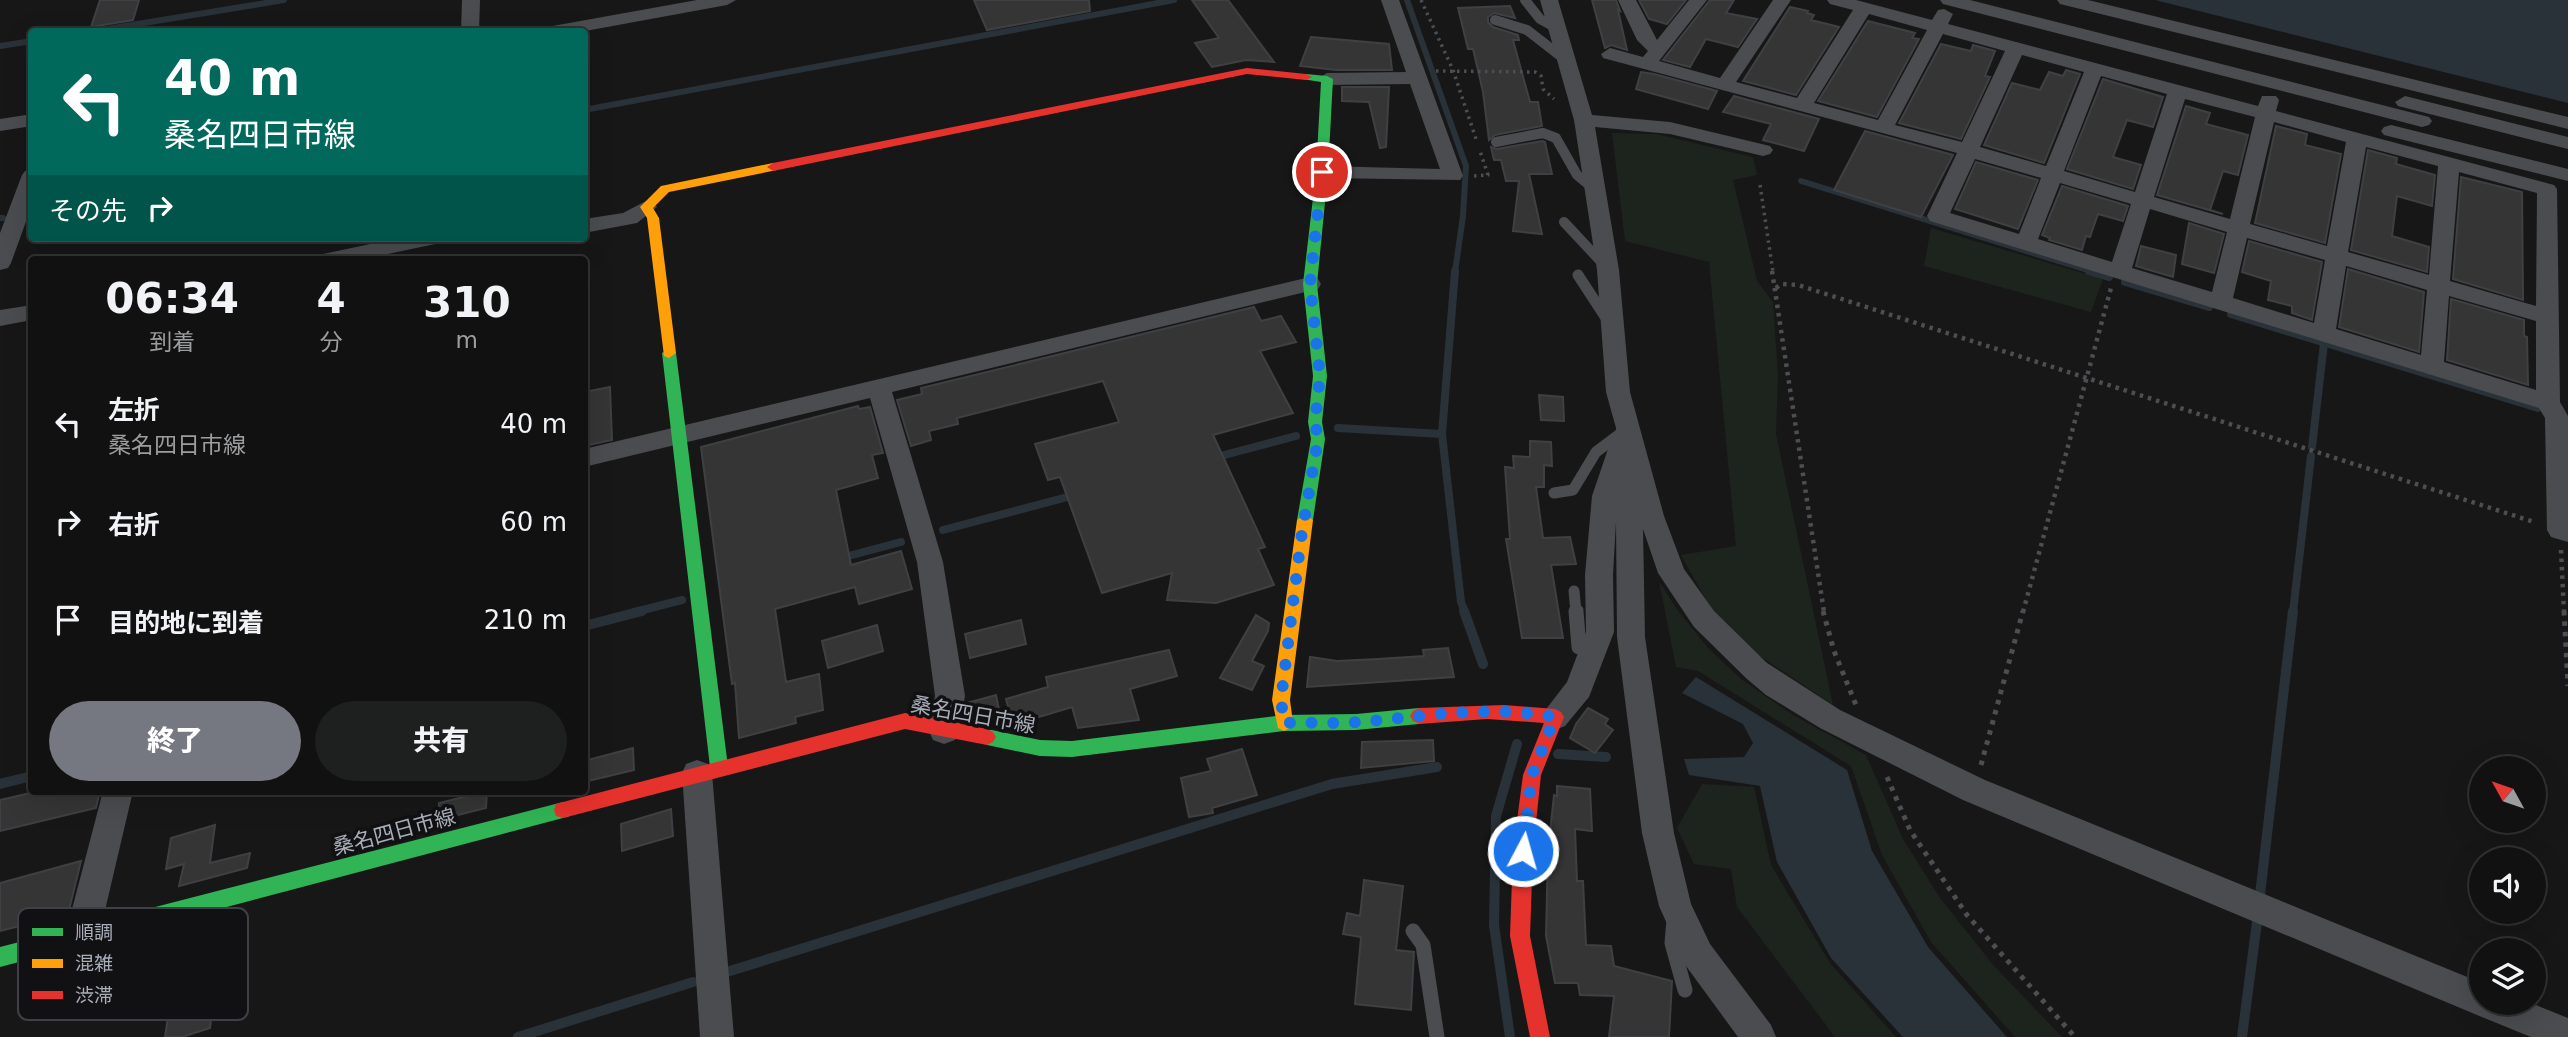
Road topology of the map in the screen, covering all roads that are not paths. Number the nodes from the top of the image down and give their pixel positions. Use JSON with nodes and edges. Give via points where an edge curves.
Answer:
{"nodes":[{"id":1,"x":471,"y":0,"type":"edge"},
{"id":2,"x":727,"y":0,"type":"edge"},
{"id":3,"x":1391,"y":0,"type":"edge"},
{"id":4,"x":1525,"y":0,"type":"edge"},
{"id":5,"x":1549,"y":0,"type":"edge"},
{"id":6,"x":1627,"y":0,"type":"edge"},
{"id":7,"x":1698,"y":0,"type":"edge"},
{"id":8,"x":1782,"y":0,"type":"edge"},
{"id":9,"x":1836,"y":0,"type":"edge"},
{"id":10,"x":1891,"y":0,"type":"edge"},
{"id":11,"x":1999,"y":0,"type":"edge"},
{"id":12,"x":2066,"y":0,"type":"edge"},
{"id":13,"x":1864,"y":7,"type":"junction"},
{"id":14,"x":1944,"y":14,"type":"edge"},
{"id":15,"x":1495,"y":20,"type":"dead end"},
{"id":16,"x":470,"y":28,"type":"edge"},
{"id":17,"x":570,"y":28,"type":"edge"},
{"id":18,"x":1558,"y":29,"type":"junction"},
{"id":19,"x":2015,"y":49,"type":"junction"},
{"id":20,"x":1609,"y":54,"type":"dead end"},
{"id":21,"x":1652,"y":57,"type":"junction"},
{"id":22,"x":1567,"y":61,"type":"junction"},
{"id":23,"x":2094,"y":70,"type":"junction"},
{"id":24,"x":1419,"y":78,"type":"junction"},
{"id":25,"x":1327,"y":79,"type":"junction"},
{"id":26,"x":1724,"y":85,"type":"junction"},
{"id":27,"x":2176,"y":92,"type":"junction"},
{"id":28,"x":1802,"y":106,"type":"junction"},
{"id":29,"x":2267,"y":107,"type":"junction"},
{"id":30,"x":1584,"y":120,"type":"junction"},
{"id":31,"x":28,"y":121,"type":"edge"},
{"id":32,"x":2568,"y":123,"type":"edge"},
{"id":33,"x":0,"y":125,"type":"edge"},
{"id":34,"x":1884,"y":128,"type":"junction"},
{"id":35,"x":2357,"y":139,"type":"junction"},
{"id":36,"x":1496,"y":142,"type":"dead end"},
{"id":37,"x":2568,"y":144,"type":"edge"},
{"id":38,"x":1763,"y":150,"type":"dead end"},
{"id":39,"x":1967,"y":150,"type":"junction"},
{"id":40,"x":2568,"y":158,"type":"edge"},
{"id":41,"x":2449,"y":163,"type":"junction"},
{"id":42,"x":1322,"y":172,"type":"junction"},
{"id":43,"x":2054,"y":175,"type":"junction"},
{"id":44,"x":2568,"y":175,"type":"edge"},
{"id":45,"x":28,"y":186,"type":"edge"},
{"id":46,"x":1597,"y":192,"type":"junction"},
{"id":47,"x":2143,"y":201,"type":"junction"},
{"id":48,"x":646,"y":206,"type":"junction"},
{"id":49,"x":1564,"y":222,"type":"dead end"},
{"id":50,"x":588,"y":225,"type":"edge"},
{"id":51,"x":2238,"y":228,"type":"junction"},
{"id":52,"x":413,"y":242,"type":"edge"},
{"id":53,"x":2026,"y":243,"type":"junction"},
{"id":54,"x":345,"y":256,"type":"edge"},
{"id":55,"x":2337,"y":257,"type":"junction"},
{"id":56,"x":0,"y":263,"type":"edge"},
{"id":57,"x":1608,"y":270,"type":"junction"},
{"id":58,"x":2118,"y":271,"type":"junction"},
{"id":59,"x":1578,"y":275,"type":"dead end"},
{"id":60,"x":1310,"y":284,"type":"junction"},
{"id":61,"x":2439,"y":286,"type":"junction"},
{"id":62,"x":2221,"y":303,"type":"junction"},
{"id":63,"x":28,"y":313,"type":"edge"},
{"id":64,"x":0,"y":317,"type":"edge"},
{"id":65,"x":2547,"y":317,"type":"junction"},
{"id":66,"x":1613,"y":330,"type":"junction"},
{"id":67,"x":2323,"y":335,"type":"junction"},
{"id":68,"x":2432,"y":368,"type":"junction"},
{"id":69,"x":879,"y":388,"type":"junction"},
{"id":70,"x":2548,"y":402,"type":"junction"},
{"id":71,"x":1628,"y":428,"type":"junction"},
{"id":72,"x":678,"y":436,"type":"junction"},
{"id":73,"x":588,"y":457,"type":"edge"},
{"id":74,"x":1554,"y":493,"type":"dead end"},
{"id":75,"x":2564,"y":531,"type":"edge"},
{"id":76,"x":1574,"y":591,"type":"dead end"},
{"id":77,"x":1595,"y":650,"type":"junction"},
{"id":78,"x":1541,"y":714,"type":"junction"},
{"id":79,"x":1284,"y":723,"type":"junction"},
{"id":80,"x":944,"y":731,"type":"junction"},
{"id":81,"x":708,"y":770,"type":"junction"},
{"id":82,"x":117,"y":795,"type":"edge"},
{"id":83,"x":1675,"y":906,"type":"junction"},
{"id":84,"x":89,"y":908,"type":"edge"},
{"id":85,"x":188,"y":908,"type":"edge"},
{"id":86,"x":1413,"y":931,"type":"dead end"},
{"id":87,"x":18,"y":952,"type":"edge"},
{"id":88,"x":0,"y":957,"type":"edge"},
{"id":89,"x":1685,"y":990,"type":"dead end"},
{"id":90,"x":2469,"y":995,"type":"edge"},
{"id":91,"x":2519,"y":1015,"type":"edge"},
{"id":92,"x":2568,"y":1035,"type":"edge"},
{"id":93,"x":718,"y":1037,"type":"edge"},
{"id":94,"x":1437,"y":1037,"type":"edge"},
{"id":95,"x":1540,"y":1037,"type":"edge"},
{"id":96,"x":1759,"y":1037,"type":"edge"}],
"edges":[{"from":1,"to":16,"type":"street"},
{"from":2,"to":17,"type":"street"},
{"from":3,"to":24,"type":"street"},
{"from":4,"to":18,"type":"lane","via":[[1541,19]]},
{"from":5,"to":18,"type":"street"},
{"from":6,"to":21,"type":"street"},
{"from":7,"to":21,"type":"street"},
{"from":8,"to":26,"type":"street"},
{"from":9,"to":13,"type":"street"},
{"from":10,"to":14,"type":"street"},
{"from":11,"to":37,"type":"street"},
{"from":12,"to":32,"type":"street"},
{"from":13,"to":14,"type":"street"},
{"from":13,"to":28,"type":"street"},
{"from":14,"to":19,"type":"street"},
{"from":14,"to":29,"type":"street"},
{"from":14,"to":34,"type":"street"},
{"from":14,"to":40,"type":"street"},
{"from":15,"to":22,"type":"lane","via":[[1528,29]]},
{"from":18,"to":22,"type":"street"},
{"from":19,"to":23,"type":"street"},
{"from":19,"to":39,"type":"street"},
{"from":20,"to":21,"type":"street"},
{"from":21,"to":26,"type":"street"},
{"from":22,"to":30,"type":"street"},
{"from":23,"to":27,"type":"street"},
{"from":23,"to":43,"type":"street"},
{"from":24,"to":25,"type":"street"},
{"from":24,"to":42,"type":"street","via":[[1453,176]]},
{"from":25,"to":42,"type":"street"},
{"from":25,"to":48,"type":"street","via":[[1247,71],[665,189]]},
{"from":26,"to":28,"type":"street"},
{"from":27,"to":29,"type":"street"},
{"from":27,"to":47,"type":"street"},
{"from":28,"to":34,"type":"street"},
{"from":29,"to":35,"type":"street"},
{"from":29,"to":44,"type":"street"},
{"from":29,"to":51,"type":"street"},
{"from":30,"to":38,"type":"street","via":[[1670,128]]},
{"from":30,"to":46,"type":"street"},
{"from":31,"to":33,"type":"street"},
{"from":34,"to":39,"type":"street"},
{"from":35,"to":41,"type":"street"},
{"from":35,"to":55,"type":"street"},
{"from":36,"to":46,"type":"lane","via":[[1543,133],[1556,138],[1577,174]]},
{"from":39,"to":43,"type":"street"},
{"from":39,"to":53,"type":"street","via":[[1938,216]]},
{"from":41,"to":61,"type":"street"},
{"from":41,"to":65,"type":"street","via":[[2547,189]]},
{"from":42,"to":60,"type":"street"},
{"from":43,"to":47,"type":"street"},
{"from":43,"to":53,"type":"street"},
{"from":45,"to":56,"type":"street"},
{"from":46,"to":57,"type":"street"},
{"from":47,"to":51,"type":"street"},
{"from":47,"to":58,"type":"street"},
{"from":48,"to":50,"type":"street","via":[[629,218]]},
{"from":48,"to":72,"type":"street","via":[[653,218]]},
{"from":49,"to":57,"type":"lane"},
{"from":51,"to":55,"type":"street"},
{"from":51,"to":62,"type":"street"},
{"from":52,"to":54,"type":"street"},
{"from":53,"to":58,"type":"street"},
{"from":55,"to":61,"type":"street"},
{"from":55,"to":67,"type":"street"},
{"from":57,"to":66,"type":"street"},
{"from":58,"to":62,"type":"street"},
{"from":59,"to":66,"type":"lane"},
{"from":60,"to":69,"type":"street"},
{"from":60,"to":79,"type":"street","via":[[1320,376],[1315,422],[1318,439],[1283,686]]},
{"from":61,"to":65,"type":"street"},
{"from":61,"to":68,"type":"street"},
{"from":62,"to":67,"type":"street"},
{"from":63,"to":64,"type":"street"},
{"from":65,"to":70,"type":"street"},
{"from":66,"to":71,"type":"street","via":[[1618,392]]},
{"from":67,"to":68,"type":"street"},
{"from":68,"to":70,"type":"street"},
{"from":69,"to":72,"type":"street"},
{"from":69,"to":80,"type":"street","via":[[930,562],[950,696]]},
{"from":70,"to":75,"type":"street","via":[[2557,418]]},
{"from":71,"to":74,"type":"lane","via":[[1597,452],[1573,490]]},
{"from":71,"to":77,"type":"street","via":[[1605,496],[1600,632]]},
{"from":71,"to":83,"type":"street","via":[[1632,637],[1658,833]]},
{"from":71,"to":90,"type":"street","via":[[1651,516],[1672,573],[1704,619],[1776,685],[1830,719],[1974,790]]},
{"from":72,"to":73,"type":"street"},
{"from":72,"to":81,"type":"street"},
{"from":76,"to":77,"type":"lane","via":[[1578,647]]},
{"from":77,"to":78,"type":"street","via":[[1579,688]]},
{"from":78,"to":79,"type":"street","name":"桑名四日市線","via":[[1476,711]]},
{"from":78,"to":95,"type":"street","via":[[1523,851],[1520,936]]},
{"from":79,"to":80,"type":"street","name":"桑名四日市線","via":[[1072,750]]},
{"from":80,"to":81,"type":"street","name":"桑名四日市線","via":[[905,721]]},
{"from":81,"to":85,"type":"street","name":"桑名四日市線"},
{"from":81,"to":93,"type":"street"},
{"from":82,"to":84,"type":"street"},
{"from":83,"to":89,"type":"lane","via":[[1672,943]]},
{"from":83,"to":96,"type":"street","via":[[1698,955]]},
{"from":86,"to":94,"type":"lane","via":[[1423,945]]},
{"from":87,"to":88,"type":"street","name":"桑名四日市線"},
{"from":91,"to":92,"type":"street"}]}
